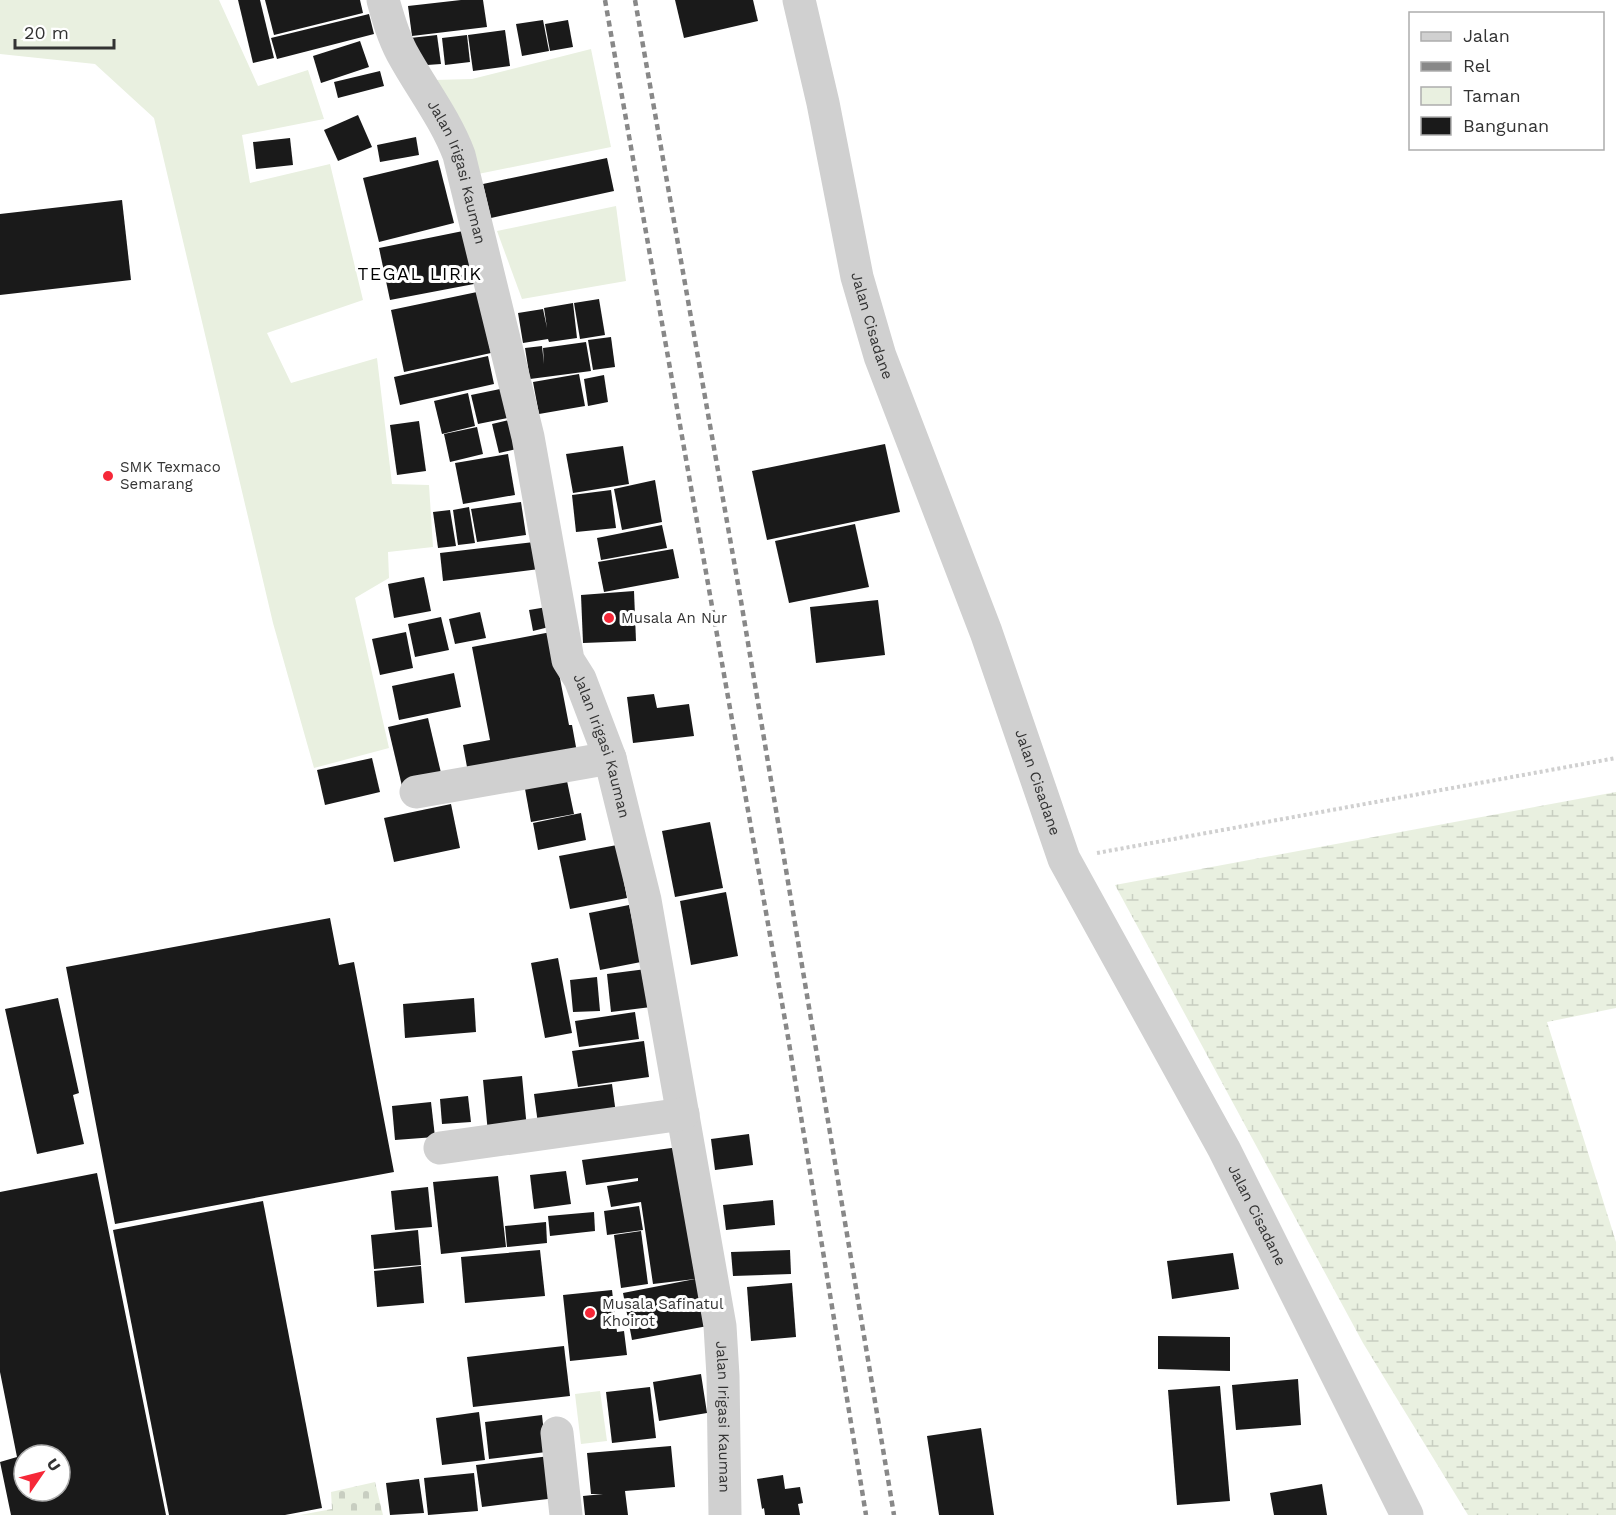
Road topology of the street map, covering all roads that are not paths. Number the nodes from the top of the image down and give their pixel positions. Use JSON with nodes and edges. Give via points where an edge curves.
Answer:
{"nodes":[{"id":1,"x":383,"y":0,"type":"edge"},
{"id":2,"x":799,"y":0,"type":"edge"},
{"id":3,"x":610,"y":758,"type":"junction"},
{"id":4,"x":416,"y":792,"type":"dead end"},
{"id":5,"x":683,"y":1114,"type":"junction"},
{"id":6,"x":440,"y":1148,"type":"dead end"},
{"id":7,"x":557,"y":1433,"type":"dead end"},
{"id":8,"x":566,"y":1515,"type":"edge"},
{"id":9,"x":725,"y":1515,"type":"edge"},
{"id":10,"x":1407,"y":1515,"type":"edge"}],
"edges":[{"from":1,"to":3,"type":"street","name":"Jalan Irigasi Kauman","via":[[402,53],[445,122],[459,155],[528,437],[568,660],[580,679]]},
{"from":2,"to":10,"type":"street","name":"Jalan Cisadane","via":[[856,277],[880,356],[987,632],[1064,859],[1224,1149]]},
{"from":3,"to":4,"type":"street"},
{"from":3,"to":5,"type":"street","name":"Jalan Irigasi Kauman","via":[[645,900]]},
{"from":5,"to":6,"type":"street"},
{"from":5,"to":9,"type":"street","name":"Jalan Irigasi Kauman","via":[[720,1326]]},
{"from":7,"to":8,"type":"street"}]}
